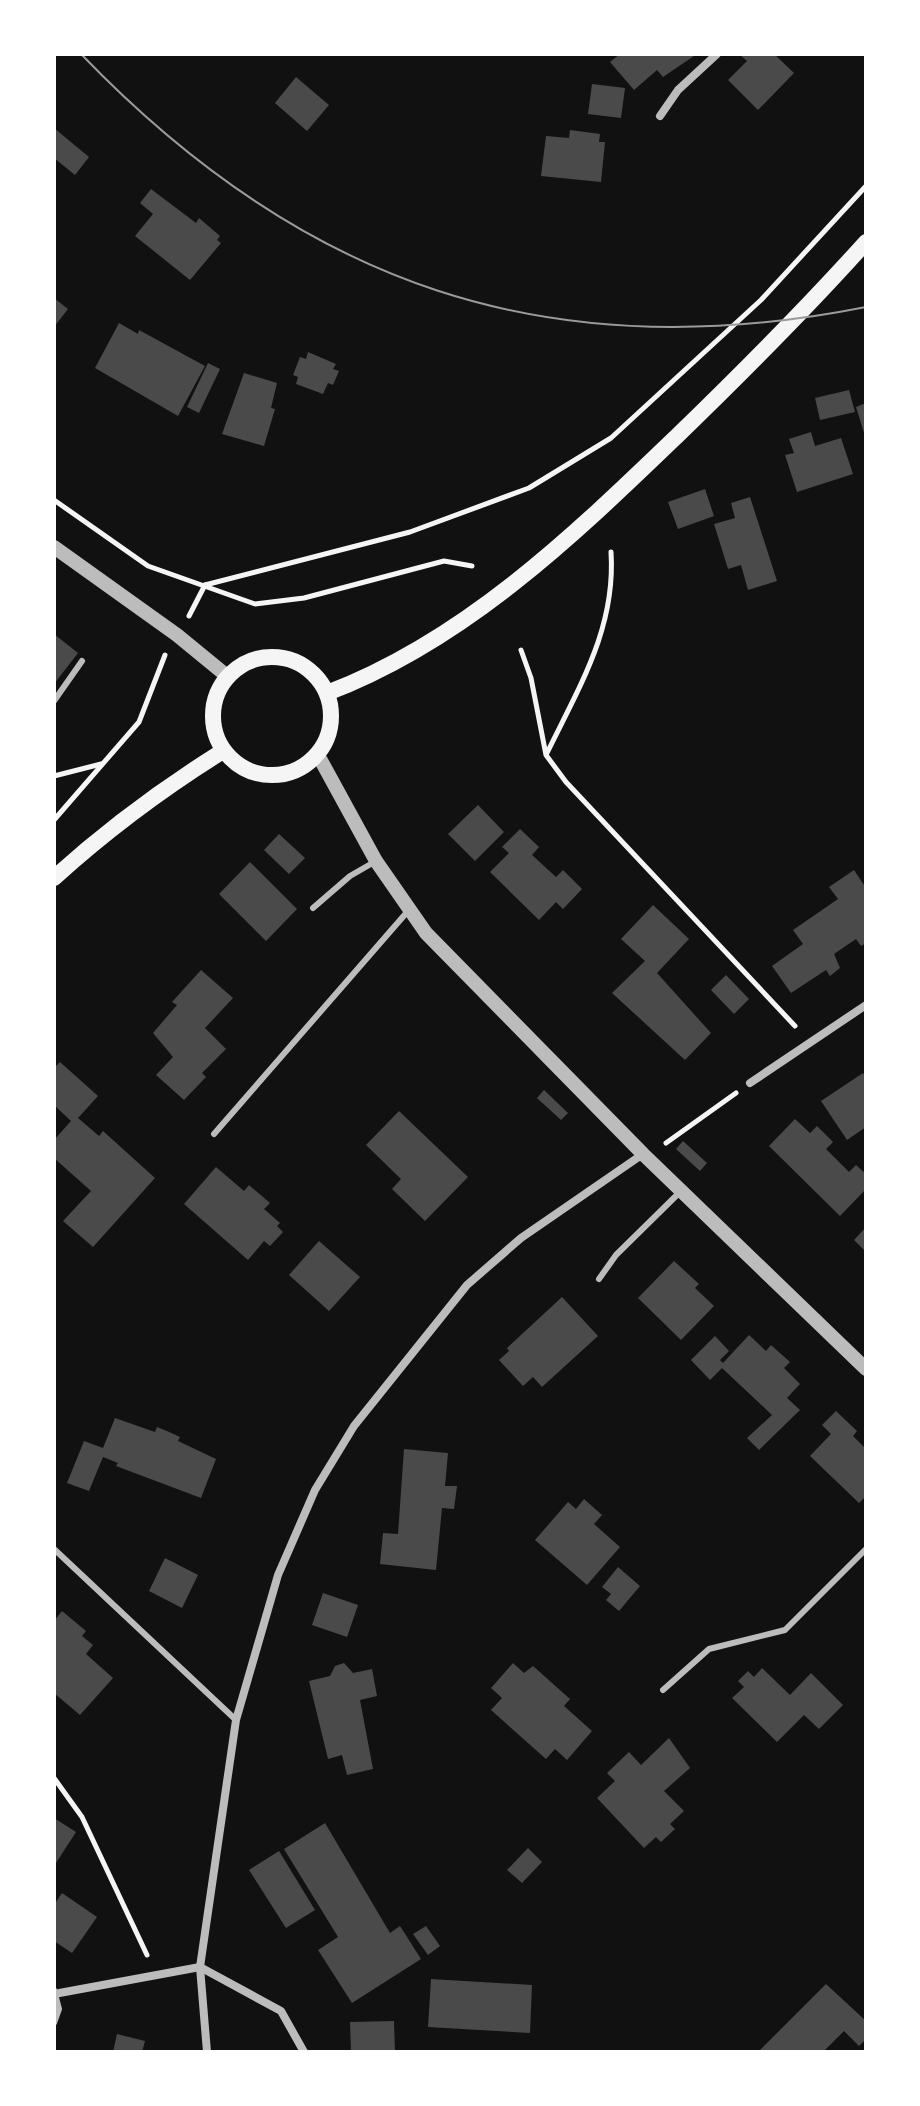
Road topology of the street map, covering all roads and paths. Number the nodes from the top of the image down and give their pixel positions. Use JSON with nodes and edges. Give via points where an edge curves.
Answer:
{"nodes":[{"id":1,"x":717,"y":54,"type":"edge"},
{"id":2,"x":660,"y":116,"type":"dead end"},
{"id":3,"x":866,"y":186,"type":"edge"},
{"id":4,"x":866,"y":242,"type":"edge"},
{"id":5,"x":54,"y":500,"type":"edge"},
{"id":6,"x":54,"y":547,"type":"edge"},
{"id":7,"x":611,"y":552,"type":"dead end"},
{"id":8,"x":472,"y":566,"type":"dead end"},
{"id":9,"x":205,"y":585,"type":"junction"},
{"id":10,"x":196,"y":605,"type":"dead end"},
{"id":11,"x":521,"y":650,"type":"dead end"},
{"id":12,"x":163,"y":658,"type":"dead end"},
{"id":13,"x":82,"y":661,"type":"dead end"},
{"id":14,"x":227,"y":676,"type":"junction"},
{"id":15,"x":327,"y":693,"type":"junction"},
{"id":16,"x":54,"y":701,"type":"edge"},
{"id":17,"x":223,"y":751,"type":"junction"},
{"id":18,"x":318,"y":755,"type":"junction"},
{"id":19,"x":546,"y":755,"type":"junction"},
{"id":20,"x":102,"y":764,"type":"junction"},
{"id":21,"x":54,"y":776,"type":"edge"},
{"id":22,"x":54,"y":820,"type":"edge"},
{"id":23,"x":376,"y":861,"type":"junction"},
{"id":24,"x":54,"y":878,"type":"edge"},
{"id":25,"x":313,"y":908,"type":"dead end"},
{"id":26,"x":408,"y":911,"type":"junction"},
{"id":27,"x":866,"y":1005,"type":"edge"},
{"id":28,"x":808,"y":1043,"type":"junction"},
{"id":29,"x":750,"y":1083,"type":"joint"},
{"id":30,"x":214,"y":1134,"type":"dead end"},
{"id":31,"x":665,"y":1144,"type":"dead end"},
{"id":32,"x":643,"y":1154,"type":"junction"},
{"id":33,"x":681,"y":1191,"type":"junction"},
{"id":34,"x":599,"y":1279,"type":"dead end"},
{"id":35,"x":866,"y":1369,"type":"edge"},
{"id":36,"x":54,"y":1549,"type":"edge"},
{"id":37,"x":866,"y":1549,"type":"edge"},
{"id":38,"x":663,"y":1690,"type":"dead end"},
{"id":39,"x":236,"y":1720,"type":"junction"},
{"id":40,"x":54,"y":1778,"type":"edge"},
{"id":41,"x":200,"y":1967,"type":"junction"},
{"id":42,"x":156,"y":1974,"type":"junction"},
{"id":43,"x":55,"y":1992,"type":"edge"},
{"id":44,"x":54,"y":2023,"type":"edge"},
{"id":45,"x":207,"y":2052,"type":"edge"},
{"id":46,"x":304,"y":2052,"type":"edge"}],
"edges":[{"from":1,"to":2,"type":"street","via":[[678,90]]},
{"from":3,"to":9,"type":"path","via":[[761,300],[611,438],[529,488],[410,532]]},
{"from":4,"to":15,"type":"main road","via":[[814,301],[592,518],[445,636],[378,674]]},
{"from":5,"to":9,"type":"path","via":[[148,566]]},
{"from":6,"to":14,"type":"street"},
{"from":7,"to":19,"type":"path","via":[[613,585],[602,639]]},
{"from":8,"to":9,"type":"path","via":[[444,561],[304,598],[255,604]]},
{"from":9,"to":10,"type":"path"},
{"from":11,"to":19,"type":"path"},
{"from":12,"to":20,"type":"path","via":[[139,722]]},
{"from":13,"to":16,"type":"lane"},
{"from":14,"to":15,"type":"main road","via":[[262,657],[282,657],[316,676]]},
{"from":14,"to":17,"type":"main road","via":[[212,713]]},
{"from":15,"to":18,"type":"main road","via":[[332,714],[329,736]]},
{"from":17,"to":18,"type":"main road","via":[[259,775],[301,768]]},
{"from":17,"to":24,"type":"main road","via":[[170,784]]},
{"from":18,"to":23,"type":"street"},
{"from":19,"to":28,"type":"path"},
{"from":20,"to":21,"type":"path"},
{"from":20,"to":22,"type":"path"},
{"from":23,"to":25,"type":"lane"},
{"from":23,"to":26,"type":"street"},
{"from":26,"to":30,"type":"lane"},
{"from":26,"to":32,"type":"street"},
{"from":27,"to":28,"type":"street"},
{"from":28,"to":29,"type":"street"},
{"from":29,"to":31,"type":"path"},
{"from":32,"to":33,"type":"street"},
{"from":32,"to":39,"type":"street","via":[[521,1238],[467,1285],[354,1426],[315,1490],[278,1575]]},
{"from":33,"to":34,"type":"lane"},
{"from":33,"to":35,"type":"street"},
{"from":36,"to":39,"type":"lane"},
{"from":37,"to":38,"type":"lane","via":[[785,1630],[709,1649]]},
{"from":39,"to":41,"type":"street"},
{"from":40,"to":42,"type":"path","via":[[82,1817]]},
{"from":41,"to":42,"type":"street"},
{"from":41,"to":45,"type":"street"},
{"from":41,"to":46,"type":"street","via":[[281,2011]]},
{"from":42,"to":43,"type":"street"},
{"from":43,"to":44,"type":"lane","via":[[59,2009]]}]}
